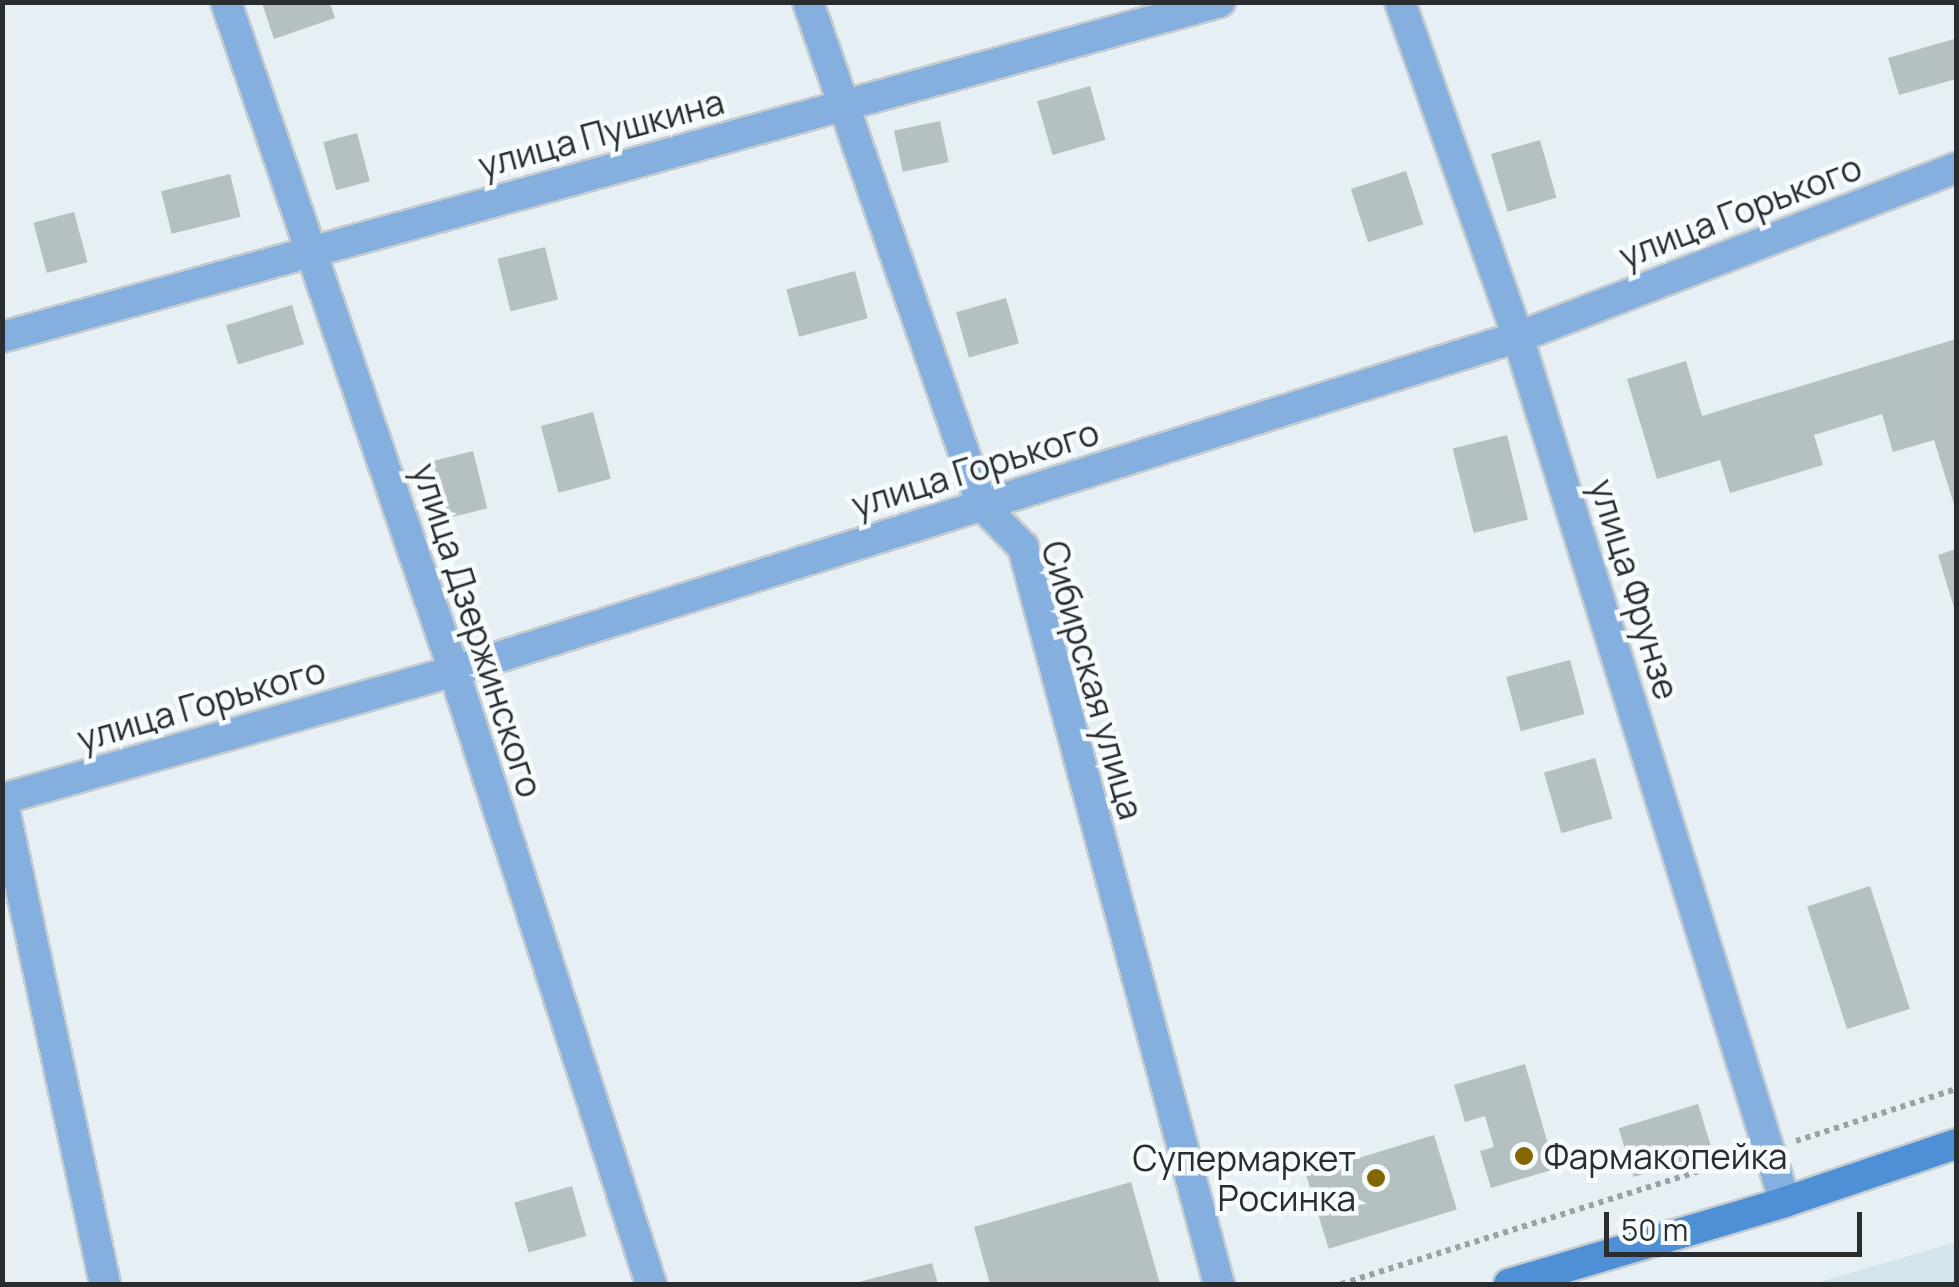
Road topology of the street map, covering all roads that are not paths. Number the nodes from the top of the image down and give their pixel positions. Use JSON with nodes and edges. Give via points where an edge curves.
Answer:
{"nodes":[{"id":1,"x":226,"y":2,"type":"edge"},
{"id":2,"x":808,"y":2,"type":"edge"},
{"id":3,"x":1220,"y":2,"type":"edge"},
{"id":4,"x":1400,"y":2,"type":"edge"},
{"id":5,"x":841,"y":106,"type":"junction"},
{"id":6,"x":1956,"y":168,"type":"edge"},
{"id":7,"x":310,"y":252,"type":"junction"},
{"id":8,"x":2,"y":337,"type":"edge"},
{"id":9,"x":1518,"y":337,"type":"junction"},
{"id":10,"x":982,"y":506,"type":"junction"},
{"id":11,"x":454,"y":671,"type":"junction"},
{"id":12,"x":2,"y":799,"type":"edge"},
{"id":13,"x":1956,"y":1144,"type":"edge"},
{"id":14,"x":1785,"y":1202,"type":"junction"},
{"id":15,"x":104,"y":1284,"type":"edge"},
{"id":16,"x":651,"y":1284,"type":"edge"},
{"id":17,"x":1220,"y":1284,"type":"edge"},
{"id":18,"x":1509,"y":1284,"type":"edge"}],
"edges":[{"from":1,"to":7,"type":"street","name":"улица Дзержинского"},
{"from":2,"to":5,"type":"street","name":"Сибирская улица"},
{"from":3,"to":5,"type":"street","name":"улица Пушкина"},
{"from":4,"to":9,"type":"street","name":"улица Фрунзе"},
{"from":5,"to":7,"type":"street","name":"улица Пушкина"},
{"from":5,"to":10,"type":"street","name":"Сибирская улица"},
{"from":6,"to":9,"type":"street","name":"улица Горького"},
{"from":7,"to":8,"type":"street","name":"улица Пушкина"},
{"from":7,"to":11,"type":"street","name":"улица Дзержинского"},
{"from":9,"to":10,"type":"street","name":"улица Горького"},
{"from":9,"to":14,"type":"street","name":"улица Фрунзе"},
{"from":10,"to":11,"type":"street","name":"улица Горького"},
{"from":10,"to":17,"type":"street","name":"Сибирская улица","via":[[1022,547]]},
{"from":11,"to":12,"type":"street","name":"улица Горького"},
{"from":11,"to":16,"type":"street","name":"улица Дзержинского"},
{"from":12,"to":15,"type":"street"},
{"from":13,"to":14,"type":"street"},
{"from":14,"to":18,"type":"street"}]}
